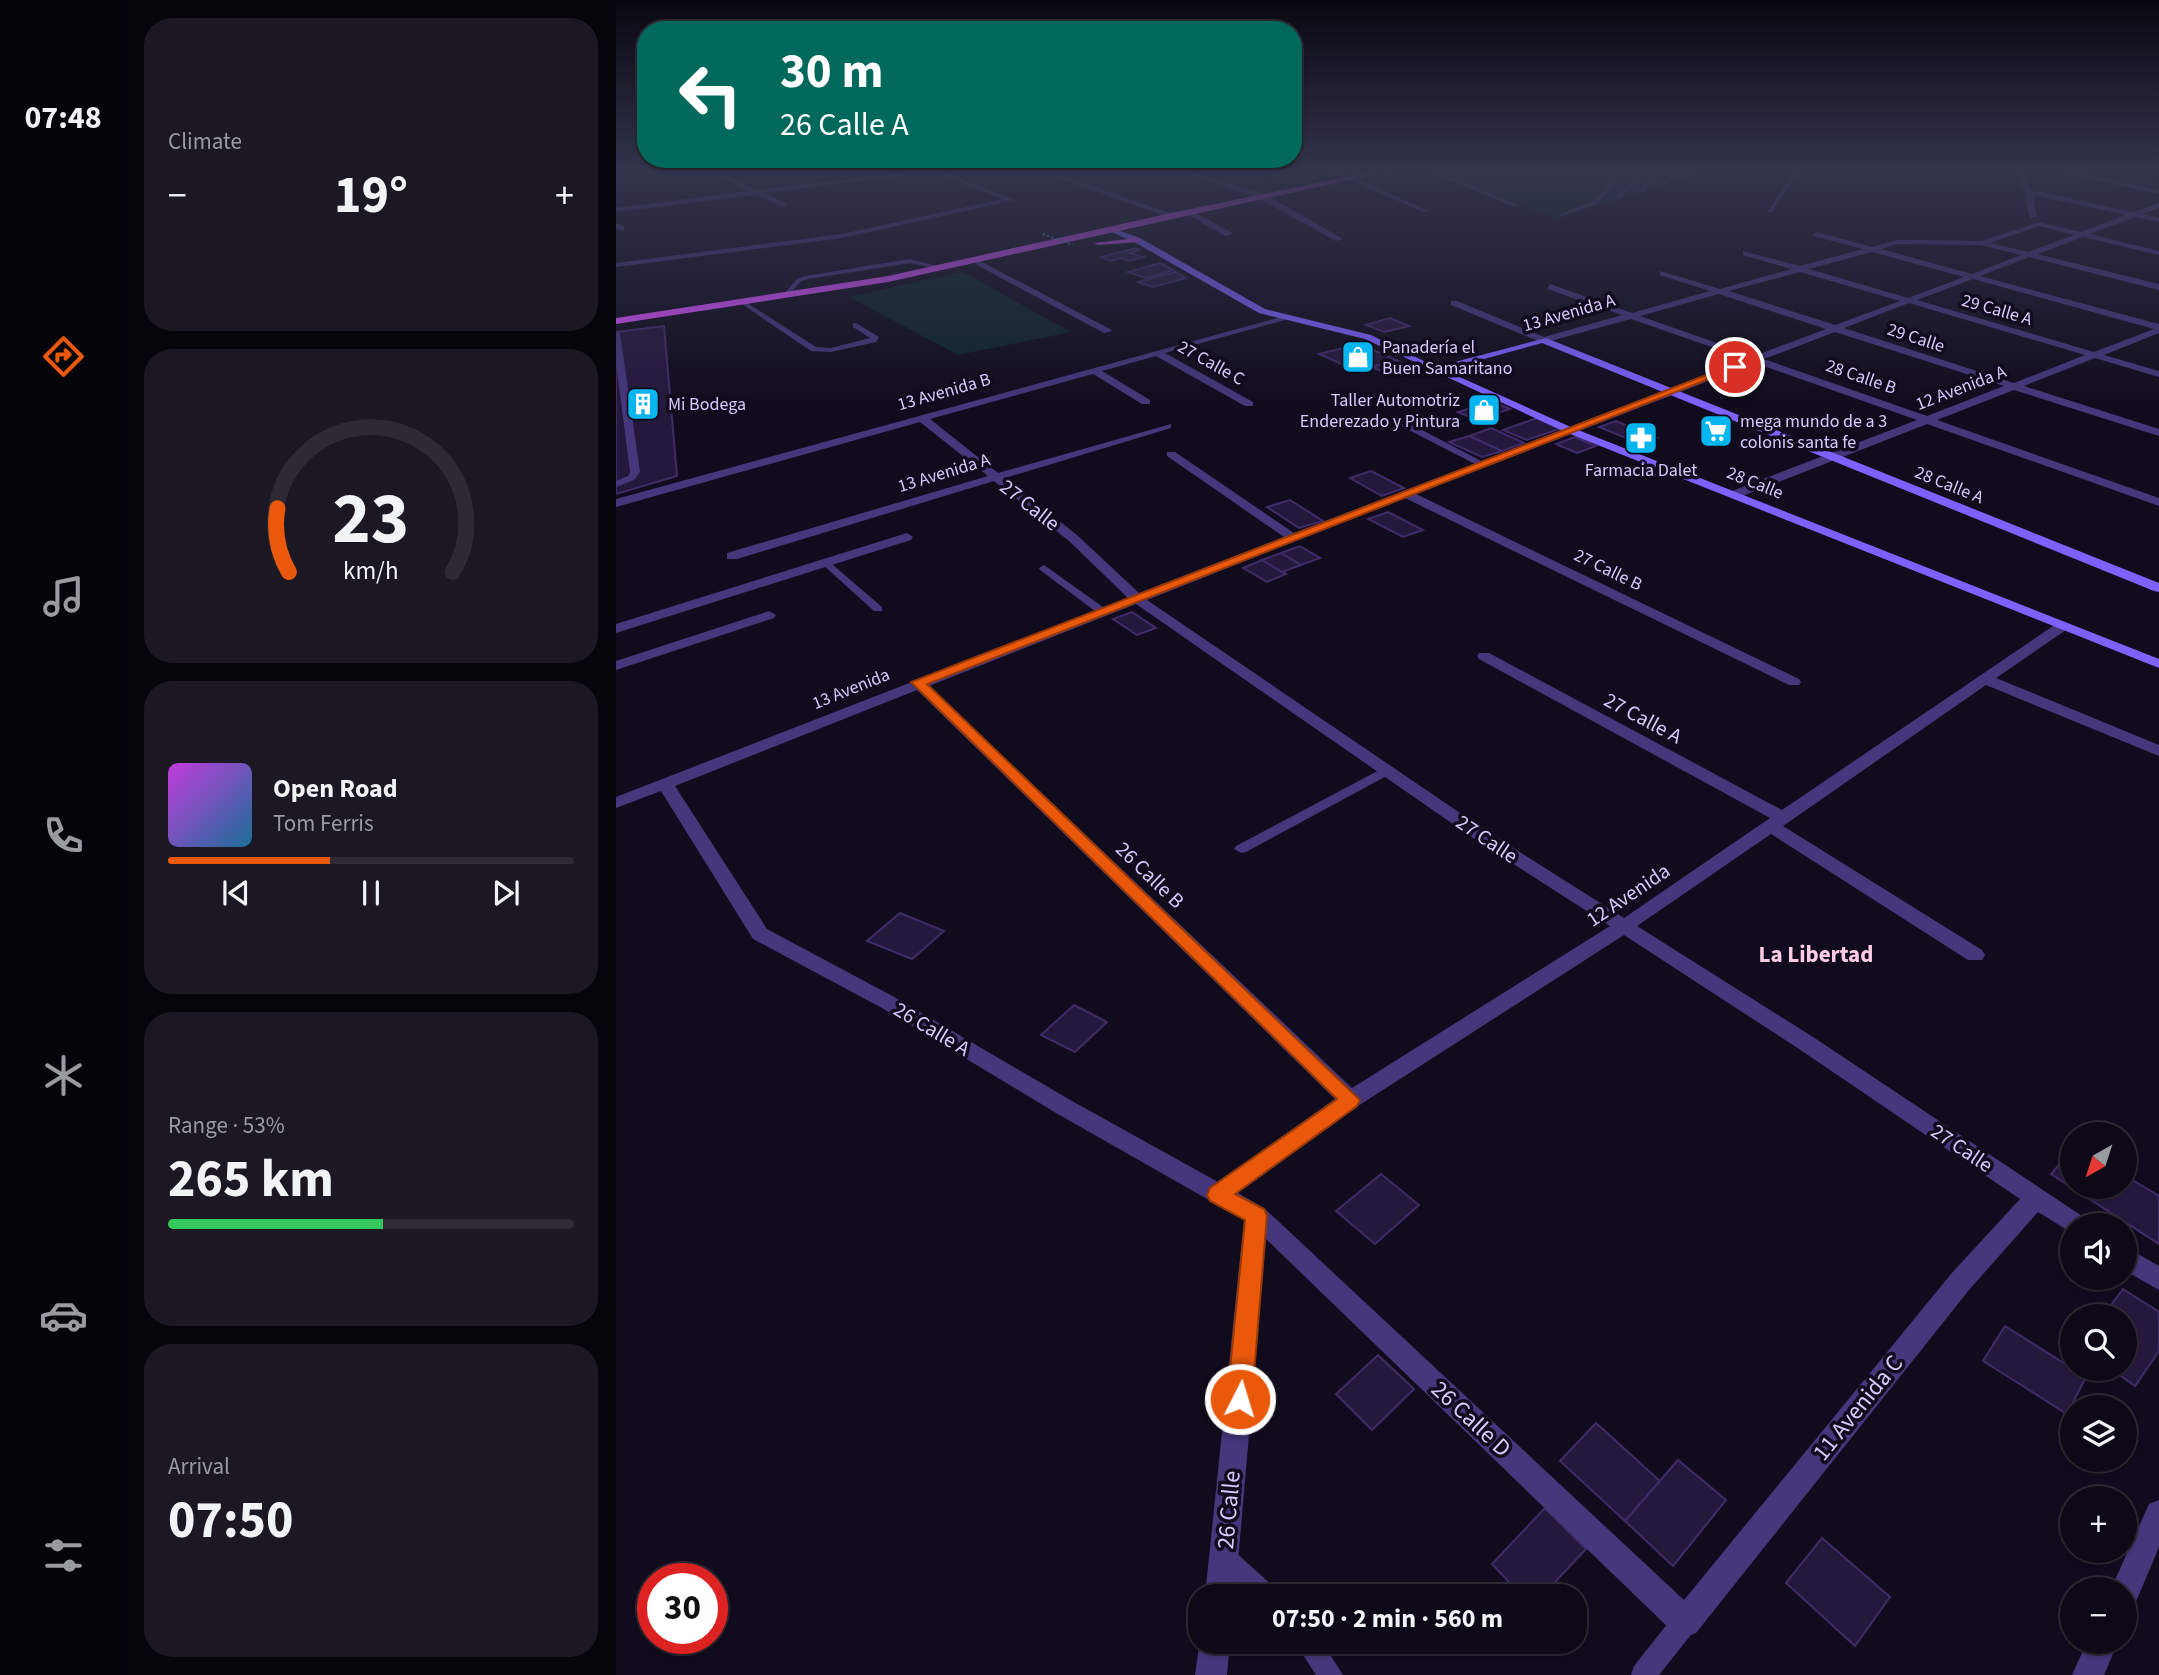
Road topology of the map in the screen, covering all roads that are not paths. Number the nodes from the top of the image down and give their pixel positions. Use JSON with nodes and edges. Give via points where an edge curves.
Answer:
{"nodes":[{"id":1,"x":755,"y":247,"type":"edge"},
{"id":2,"x":1034,"y":247,"type":"edge"},
{"id":3,"x":1065,"y":247,"type":"edge"},
{"id":4,"x":1151,"y":247,"type":"edge"},
{"id":5,"x":1860,"y":247,"type":"edge"},
{"id":6,"x":1880,"y":247,"type":"edge"},
{"id":7,"x":2000,"y":247,"type":"edge"},
{"id":8,"x":2052,"y":247,"type":"edge"},
{"id":9,"x":2136,"y":247,"type":"edge"},
{"id":10,"x":1870,"y":250,"type":"junction"},
{"id":11,"x":1746,"y":253,"type":"dead end"},
{"id":12,"x":2159,"y":253,"type":"edge"},
{"id":13,"x":2033,"y":255,"type":"junction"},
{"id":14,"x":978,"y":262,"type":"junction"},
{"id":15,"x":616,"y":265,"type":"edge"},
{"id":16,"x":944,"y":268,"type":"junction"},
{"id":17,"x":1800,"y":269,"type":"junction"},
{"id":18,"x":1663,"y":273,"type":"dead end"},
{"id":19,"x":1970,"y":277,"type":"junction"},
{"id":20,"x":1550,"y":287,"type":"dead end"},
{"id":21,"x":2159,"y":287,"type":"edge"},
{"id":22,"x":1721,"y":291,"type":"junction"},
{"id":23,"x":788,"y":295,"type":"junction"},
{"id":24,"x":741,"y":301,"type":"junction"},
{"id":25,"x":1909,"y":301,"type":"junction"},
{"id":26,"x":1454,"y":303,"type":"dead end"},
{"id":27,"x":1633,"y":316,"type":"junction"},
{"id":28,"x":1282,"y":318,"type":"junction"},
{"id":29,"x":616,"y":321,"type":"edge"},
{"id":30,"x":856,"y":325,"type":"dead end"},
{"id":31,"x":1835,"y":329,"type":"junction"},
{"id":32,"x":2159,"y":329,"type":"edge"},
{"id":33,"x":1107,"y":331,"type":"dead end"},
{"id":34,"x":616,"y":334,"type":"edge"},
{"id":35,"x":1543,"y":340,"type":"junction"},
{"id":36,"x":1157,"y":353,"type":"junction"},
{"id":37,"x":2094,"y":355,"type":"junction"},
{"id":38,"x":1756,"y":359,"type":"junction"},
{"id":39,"x":1094,"y":370,"type":"junction"},
{"id":40,"x":1435,"y":370,"type":"junction"},
{"id":41,"x":2159,"y":374,"type":"edge"},
{"id":42,"x":2014,"y":387,"type":"junction"},
{"id":43,"x":1671,"y":393,"type":"junction"},
{"id":44,"x":1146,"y":402,"type":"dead end"},
{"id":45,"x":1249,"y":404,"type":"dead end"},
{"id":46,"x":922,"y":418,"type":"junction"},
{"id":47,"x":1929,"y":419,"type":"junction"},
{"id":48,"x":1400,"y":422,"type":"dead end"},
{"id":49,"x":1167,"y":426,"type":"dead end"},
{"id":50,"x":1569,"y":430,"type":"junction"},
{"id":51,"x":2159,"y":433,"type":"edge"},
{"id":52,"x":1171,"y":454,"type":"dead end"},
{"id":53,"x":1833,"y":457,"type":"junction"},
{"id":54,"x":1482,"y":464,"type":"junction"},
{"id":55,"x":996,"y":478,"type":"junction"},
{"id":56,"x":616,"y":484,"type":"edge"},
{"id":57,"x":1406,"y":494,"type":"junction"},
{"id":58,"x":1736,"y":494,"type":"junction"},
{"id":59,"x":2159,"y":502,"type":"edge"},
{"id":60,"x":616,"y":503,"type":"edge"},
{"id":61,"x":907,"y":537,"type":"dead end"},
{"id":62,"x":1293,"y":538,"type":"junction"},
{"id":63,"x":732,"y":556,"type":"dead end"},
{"id":64,"x":826,"y":562,"type":"junction"},
{"id":65,"x":1044,"y":568,"type":"dead end"},
{"id":66,"x":2159,"y":588,"type":"edge"},
{"id":67,"x":1137,"y":599,"type":"junction"},
{"id":68,"x":878,"y":609,"type":"dead end"},
{"id":69,"x":1103,"y":612,"type":"junction"},
{"id":70,"x":769,"y":615,"type":"dead end"},
{"id":71,"x":2061,"y":627,"type":"junction"},
{"id":72,"x":616,"y":629,"type":"edge"},
{"id":73,"x":1484,"y":656,"type":"dead end"},
{"id":74,"x":2159,"y":664,"type":"edge"},
{"id":75,"x":616,"y":666,"type":"edge"},
{"id":76,"x":1984,"y":679,"type":"junction"},
{"id":77,"x":918,"y":682,"type":"junction"},
{"id":78,"x":1794,"y":682,"type":"dead end"},
{"id":79,"x":2159,"y":751,"type":"edge"},
{"id":80,"x":1387,"y":770,"type":"junction"},
{"id":81,"x":664,"y":784,"type":"junction"},
{"id":82,"x":616,"y":803,"type":"edge"},
{"id":83,"x":1776,"y":821,"type":"junction"},
{"id":84,"x":1241,"y":849,"type":"dead end"},
{"id":85,"x":1623,"y":928,"type":"junction"},
{"id":86,"x":1975,"y":955,"type":"dead end"},
{"id":87,"x":1350,"y":1100,"type":"junction"},
{"id":88,"x":1217,"y":1195,"type":"junction"},
{"id":89,"x":2036,"y":1198,"type":"junction"},
{"id":90,"x":2060,"y":1214,"type":"edge"},
{"id":91,"x":1256,"y":1215,"type":"junction"},
{"id":92,"x":2137,"y":1265,"type":"edge"},
{"id":93,"x":2159,"y":1279,"type":"edge"},
{"id":94,"x":2159,"y":1514,"type":"edge"},
{"id":95,"x":1225,"y":1558,"type":"junction"},
{"id":96,"x":2131,"y":1577,"type":"edge"},
{"id":97,"x":1222,"y":1584,"type":"edge"},
{"id":98,"x":1254,"y":1584,"type":"edge"},
{"id":99,"x":1685,"y":1622,"type":"junction"},
{"id":100,"x":1213,"y":1654,"type":"edge"},
{"id":101,"x":1316,"y":1654,"type":"edge"},
{"id":102,"x":2098,"y":1654,"type":"edge"},
{"id":103,"x":1210,"y":1675,"type":"edge"},
{"id":104,"x":1331,"y":1675,"type":"edge"},
{"id":105,"x":1643,"y":1675,"type":"edge"},
{"id":106,"x":2088,"y":1675,"type":"edge"}],
"edges":[{"from":1,"to":15,"type":"street"},
{"from":2,"to":16,"type":"main road"},
{"from":3,"to":14,"type":"main road"},
{"from":4,"to":28,"type":"main road","name":"28 Calle"},
{"from":5,"to":10,"type":"street"},
{"from":6,"to":10,"type":"street","name":"13 Avenida A"},
{"from":7,"to":13,"type":"street"},
{"from":8,"to":13,"type":"street","name":"13 Avenida"},
{"from":9,"to":12,"type":"street"},
{"from":10,"to":17,"type":"street","name":"13 Avenida A"},
{"from":10,"to":19,"type":"street"},
{"from":11,"to":17,"type":"street","name":"29 Calle A"},
{"from":13,"to":19,"type":"street","name":"13 Avenida"},
{"from":13,"to":21,"type":"street"},
{"from":14,"to":16,"type":"main road"},
{"from":14,"to":33,"type":"street"},
{"from":16,"to":23,"type":"main road"},
{"from":16,"to":23,"type":"lane","via":[[910,261],[807,277]]},
{"from":17,"to":22,"type":"street","name":"13 Avenida A"},
{"from":17,"to":25,"type":"street","name":"29 Calle A"},
{"from":18,"to":22,"type":"street","name":"29 Calle"},
{"from":19,"to":25,"type":"street","name":"13 Avenida"},
{"from":19,"to":32,"type":"street"},
{"from":20,"to":27,"type":"street","name":"28 Calle B"},
{"from":22,"to":27,"type":"street","name":"13 Avenida A"},
{"from":22,"to":31,"type":"street","name":"29 Calle"},
{"from":23,"to":24,"type":"main road"},
{"from":24,"to":29,"type":"main road"},
{"from":24,"to":30,"type":"lane","via":[[814,349],[831,350],[873,340],[875,337]]},
{"from":25,"to":31,"type":"street","name":"13 Avenida"},
{"from":25,"to":37,"type":"street","name":"29 Calle A"},
{"from":26,"to":35,"type":"street","name":"28 Calle A"},
{"from":27,"to":35,"type":"street","name":"13 Avenida A"},
{"from":27,"to":38,"type":"street","name":"28 Calle B"},
{"from":28,"to":36,"type":"street","name":"13 Avenida B"},
{"from":28,"to":40,"type":"main road","name":"28 Calle","via":[[1353,332]]},
{"from":31,"to":38,"type":"street","name":"13 Avenida"},
{"from":31,"to":42,"type":"street","name":"29 Calle"},
{"from":32,"to":37,"type":"street","name":"12 Avenida A"},
{"from":34,"to":56,"type":"lane","via":[[635,472]]},
{"from":35,"to":40,"type":"main road","name":"13 Avenida A"},
{"from":35,"to":43,"type":"main road","name":"28 Calle A"},
{"from":36,"to":39,"type":"street","name":"13 Avenida B"},
{"from":36,"to":45,"type":"street","name":"27 Calle C"},
{"from":37,"to":41,"type":"street","name":"29 Calle A"},
{"from":37,"to":42,"type":"street","name":"12 Avenida A"},
{"from":38,"to":43,"type":"street","name":"13 Avenida"},
{"from":38,"to":47,"type":"street","name":"28 Calle B"},
{"from":39,"to":44,"type":"street"},
{"from":39,"to":46,"type":"street","name":"13 Avenida B"},
{"from":40,"to":50,"type":"main road","name":"28 Calle"},
{"from":42,"to":47,"type":"street","name":"12 Avenida A"},
{"from":42,"to":51,"type":"street","name":"29 Calle"},
{"from":43,"to":50,"type":"street","name":"13 Avenida"},
{"from":43,"to":53,"type":"main road","name":"28 Calle A"},
{"from":46,"to":55,"type":"street","name":"27 Calle"},
{"from":46,"to":60,"type":"street","name":"13 Avenida B"},
{"from":47,"to":53,"type":"street","name":"12 Avenida A"},
{"from":47,"to":59,"type":"street","name":"28 Calle B"},
{"from":48,"to":54,"type":"lane"},
{"from":49,"to":55,"type":"street","name":"13 Avenida A"},
{"from":50,"to":54,"type":"street","name":"13 Avenida"},
{"from":50,"to":58,"type":"main road","name":"28 Calle"},
{"from":52,"to":62,"type":"street"},
{"from":53,"to":58,"type":"street","name":"12 Avenida A"},
{"from":53,"to":66,"type":"main road","name":"28 Calle A"},
{"from":54,"to":57,"type":"street","name":"13 Avenida"},
{"from":55,"to":63,"type":"street","name":"13 Avenida A"},
{"from":55,"to":67,"type":"street","name":"27 Calle","via":[[1073,538]]},
{"from":57,"to":62,"type":"street","name":"13 Avenida"},
{"from":57,"to":78,"type":"street","name":"27 Calle B"},
{"from":58,"to":71,"type":"main road","name":"28 Calle"},
{"from":61,"to":64,"type":"street"},
{"from":62,"to":67,"type":"street","name":"13 Avenida"},
{"from":64,"to":68,"type":"lane"},
{"from":64,"to":72,"type":"street"},
{"from":65,"to":69,"type":"lane"},
{"from":67,"to":69,"type":"street","name":"13 Avenida"},
{"from":67,"to":80,"type":"street","name":"27 Calle"},
{"from":69,"to":77,"type":"street","name":"13 Avenida"},
{"from":70,"to":75,"type":"street"},
{"from":71,"to":74,"type":"main road","name":"28 Calle"},
{"from":71,"to":76,"type":"street","name":"12 Avenida"},
{"from":73,"to":83,"type":"street","name":"27 Calle A"},
{"from":76,"to":79,"type":"street"},
{"from":76,"to":83,"type":"street","name":"12 Avenida"},
{"from":77,"to":81,"type":"street","name":"13 Avenida"},
{"from":77,"to":87,"type":"street","name":"26 Calle B"},
{"from":80,"to":84,"type":"lane"},
{"from":80,"to":85,"type":"street","name":"27 Calle"},
{"from":81,"to":82,"type":"street","name":"13 Avenida"},
{"from":81,"to":88,"type":"street","name":"26 Calle A","via":[[760,934],[889,1003]]},
{"from":83,"to":85,"type":"street","name":"12 Avenida"},
{"from":83,"to":86,"type":"street","name":"27 Calle A"},
{"from":85,"to":87,"type":"street","name":"12 Avenida"},
{"from":85,"to":89,"type":"street","name":"27 Calle","via":[[1806,1043]]},
{"from":87,"to":88,"type":"street","name":"12 Avenida"},
{"from":88,"to":91,"type":"street","name":"26 Calle A"},
{"from":89,"to":90,"type":"street","name":"27 Calle"},
{"from":89,"to":99,"type":"street","name":"11 Avenida C","via":[[1961,1282]]},
{"from":91,"to":95,"type":"street","name":"26 Calle"},
{"from":91,"to":99,"type":"street","name":"26 Calle D"},
{"from":92,"to":93,"type":"street"},
{"from":94,"to":96,"type":"street"},
{"from":95,"to":97,"type":"street","name":"26 Calle"},
{"from":95,"to":98,"type":"lane"},
{"from":99,"to":105,"type":"lane"},
{"from":100,"to":103,"type":"street"},
{"from":101,"to":104,"type":"lane"},
{"from":102,"to":106,"type":"street"}]}
